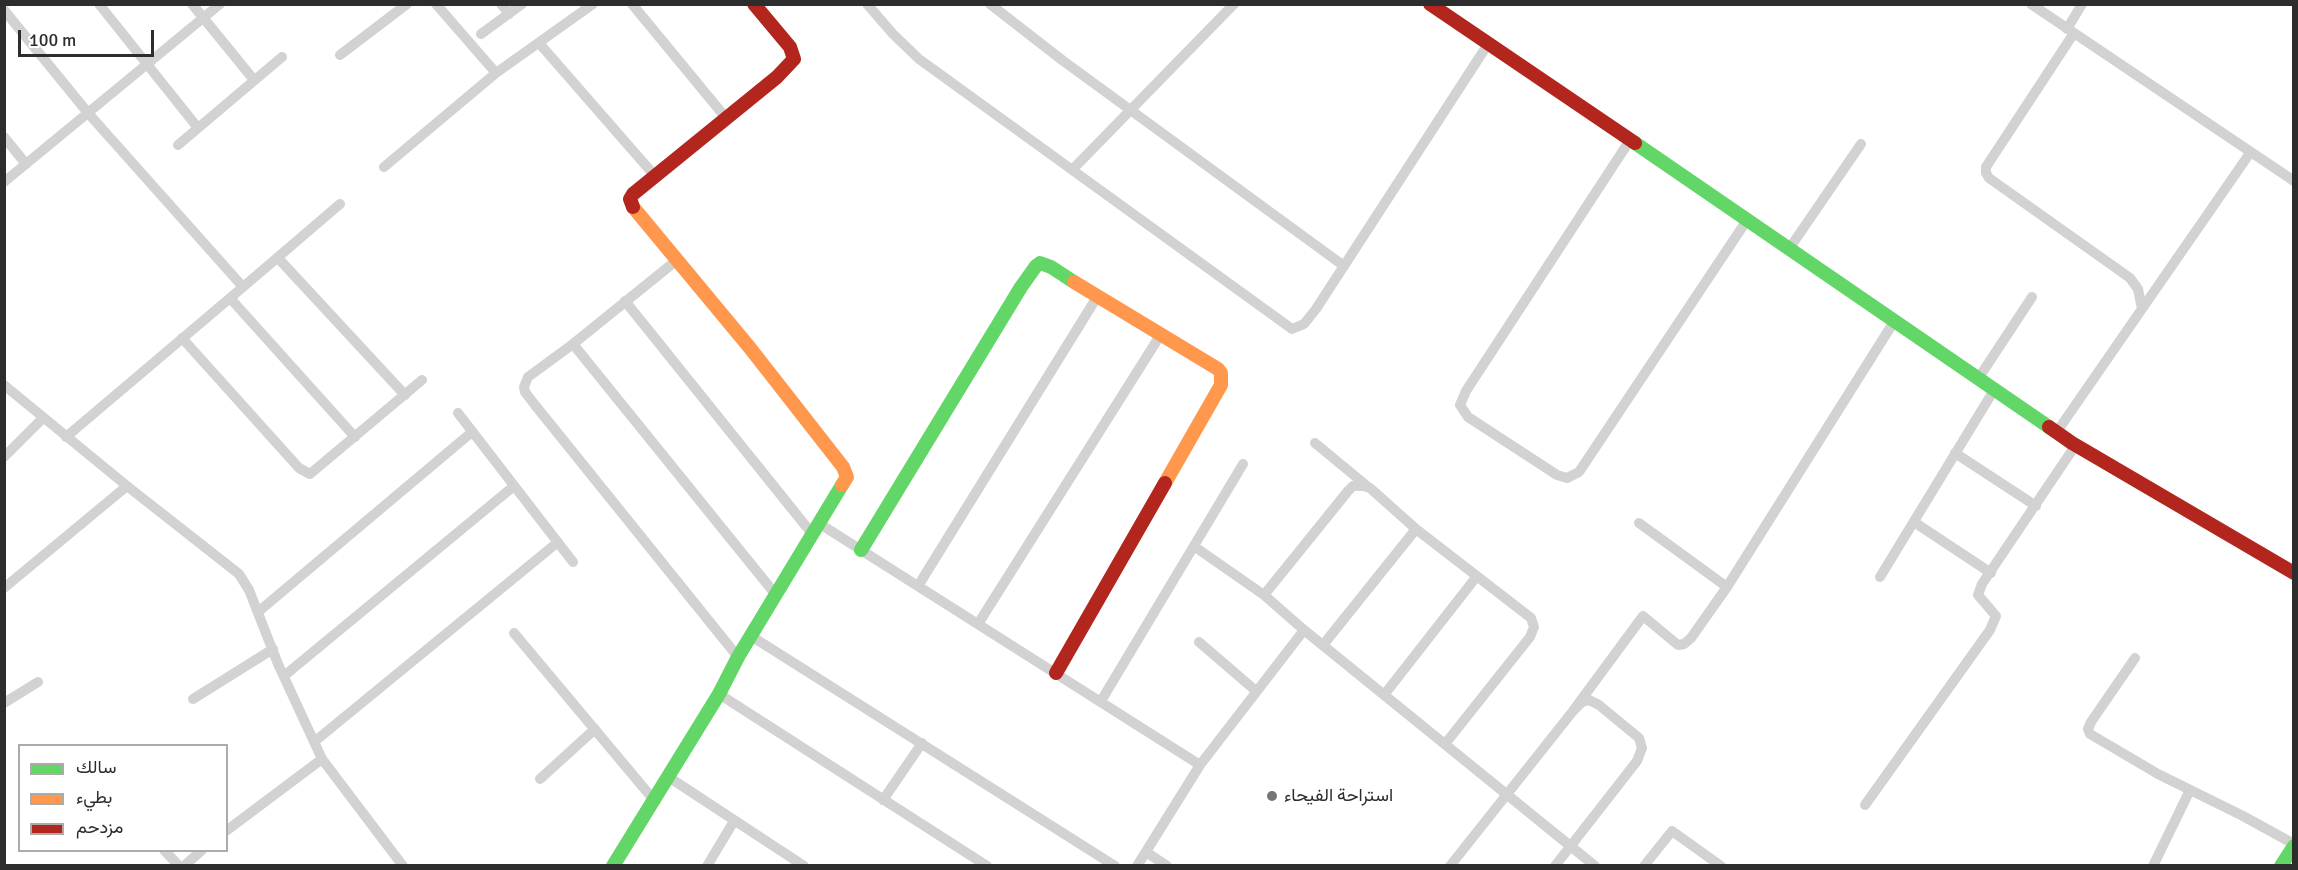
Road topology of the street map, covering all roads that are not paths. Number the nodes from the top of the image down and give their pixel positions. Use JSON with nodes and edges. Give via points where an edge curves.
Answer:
{"nodes":[{"id":1,"x":99,"y":4,"type":"edge"},
{"id":2,"x":192,"y":4,"type":"edge"},
{"id":3,"x":220,"y":4,"type":"edge"},
{"id":4,"x":407,"y":4,"type":"edge"},
{"id":5,"x":436,"y":4,"type":"edge"},
{"id":6,"x":501,"y":4,"type":"edge"},
{"id":7,"x":522,"y":4,"type":"edge"},
{"id":8,"x":593,"y":4,"type":"edge"},
{"id":9,"x":632,"y":4,"type":"edge"},
{"id":10,"x":754,"y":4,"type":"edge"},
{"id":11,"x":867,"y":4,"type":"edge"},
{"id":12,"x":990,"y":4,"type":"edge"},
{"id":13,"x":1234,"y":4,"type":"edge"},
{"id":14,"x":1430,"y":4,"type":"edge"},
{"id":15,"x":2031,"y":4,"type":"edge"},
{"id":16,"x":2082,"y":4,"type":"edge"},
{"id":17,"x":4,"y":10,"type":"edge"},
{"id":18,"x":509,"y":14,"type":"junction"},
{"id":19,"x":204,"y":18,"type":"junction"},
{"id":20,"x":2070,"y":31,"type":"junction"},
{"id":21,"x":481,"y":34,"type":"dead end"},
{"id":22,"x":539,"y":43,"type":"junction"},
{"id":23,"x":1488,"y":44,"type":"junction"},
{"id":24,"x":340,"y":55,"type":"dead end"},
{"id":25,"x":282,"y":57,"type":"dead end"},
{"id":26,"x":148,"y":63,"type":"junction"},
{"id":27,"x":496,"y":73,"type":"junction"},
{"id":28,"x":254,"y":80,"type":"junction"},
{"id":29,"x":1132,"y":110,"type":"junction"},
{"id":30,"x":88,"y":113,"type":"junction"},
{"id":31,"x":726,"y":118,"type":"junction"},
{"id":32,"x":198,"y":128,"type":"junction"},
{"id":33,"x":4,"y":137,"type":"edge"},
{"id":34,"x":1630,"y":140,"type":"junction"},
{"id":35,"x":1861,"y":144,"type":"dead end"},
{"id":36,"x":178,"y":146,"type":"dead end"},
{"id":37,"x":2250,"y":153,"type":"junction"},
{"id":38,"x":26,"y":164,"type":"junction"},
{"id":39,"x":384,"y":167,"type":"dead end"},
{"id":40,"x":1072,"y":170,"type":"junction"},
{"id":41,"x":655,"y":176,"type":"junction"},
{"id":42,"x":4,"y":182,"type":"edge"},
{"id":43,"x":2294,"y":182,"type":"edge"},
{"id":44,"x":340,"y":204,"type":"dead end"},
{"id":45,"x":1747,"y":220,"type":"junction"},
{"id":46,"x":1789,"y":249,"type":"junction"},
{"id":47,"x":278,"y":258,"type":"junction"},
{"id":48,"x":677,"y":260,"type":"junction"},
{"id":49,"x":1344,"y":266,"type":"junction"},
{"id":50,"x":243,"y":287,"type":"junction"},
{"id":51,"x":1097,"y":297,"type":"junction"},
{"id":52,"x":2032,"y":297,"type":"dead end"},
{"id":53,"x":230,"y":298,"type":"junction"},
{"id":54,"x":625,"y":301,"type":"junction"},
{"id":55,"x":2142,"y":309,"type":"junction"},
{"id":56,"x":1895,"y":320,"type":"junction"},
{"id":57,"x":1161,"y":334,"type":"junction"},
{"id":58,"x":182,"y":339,"type":"junction"},
{"id":59,"x":573,"y":344,"type":"junction"},
{"id":60,"x":1978,"y":379,"type":"junction"},
{"id":61,"x":423,"y":380,"type":"dead end"},
{"id":62,"x":4,"y":385,"type":"edge"},
{"id":63,"x":1994,"y":390,"type":"junction"},
{"id":64,"x":405,"y":395,"type":"junction"},
{"id":65,"x":458,"y":413,"type":"dead end"},
{"id":66,"x":43,"y":418,"type":"junction"},
{"id":67,"x":472,"y":432,"type":"junction"},
{"id":68,"x":2056,"y":433,"type":"junction"},
{"id":69,"x":66,"y":437,"type":"junction"},
{"id":70,"x":355,"y":437,"type":"junction"},
{"id":71,"x":1316,"y":443,"type":"dead end"},
{"id":72,"x":2075,"y":446,"type":"junction"},
{"id":73,"x":1955,"y":453,"type":"junction"},
{"id":74,"x":4,"y":457,"type":"edge"},
{"id":75,"x":1243,"y":464,"type":"dead end"},
{"id":76,"x":127,"y":486,"type":"junction"},
{"id":77,"x":514,"y":486,"type":"junction"},
{"id":78,"x":1370,"y":488,"type":"junction"},
{"id":79,"x":2036,"y":506,"type":"junction"},
{"id":80,"x":1914,"y":522,"type":"junction"},
{"id":81,"x":1639,"y":524,"type":"dead end"},
{"id":82,"x":816,"y":530,"type":"junction"},
{"id":83,"x":1416,"y":530,"type":"junction"},
{"id":84,"x":558,"y":542,"type":"junction"},
{"id":85,"x":1194,"y":547,"type":"junction"},
{"id":86,"x":861,"y":550,"type":"junction"},
{"id":87,"x":573,"y":562,"type":"dead end"},
{"id":88,"x":1991,"y":573,"type":"junction"},
{"id":89,"x":2294,"y":573,"type":"edge"},
{"id":90,"x":1477,"y":576,"type":"junction"},
{"id":91,"x":1880,"y":577,"type":"dead end"},
{"id":92,"x":918,"y":586,"type":"junction"},
{"id":93,"x":1727,"y":587,"type":"junction"},
{"id":94,"x":4,"y":588,"type":"edge"},
{"id":95,"x":776,"y":595,"type":"junction"},
{"id":96,"x":1264,"y":595,"type":"junction"},
{"id":97,"x":258,"y":612,"type":"junction"},
{"id":98,"x":978,"y":624,"type":"junction"},
{"id":99,"x":1304,"y":630,"type":"junction"},
{"id":100,"x":514,"y":633,"type":"dead end"},
{"id":101,"x":751,"y":636,"type":"junction"},
{"id":102,"x":1199,"y":642,"type":"dead end"},
{"id":103,"x":1323,"y":645,"type":"junction"},
{"id":104,"x":273,"y":649,"type":"junction"},
{"id":105,"x":738,"y":657,"type":"junction"},
{"id":106,"x":2135,"y":658,"type":"dead end"},
{"id":107,"x":1056,"y":673,"type":"junction"},
{"id":108,"x":284,"y":676,"type":"junction"},
{"id":109,"x":38,"y":682,"type":"dead end"},
{"id":110,"x":1256,"y":691,"type":"junction"},
{"id":111,"x":719,"y":694,"type":"junction"},
{"id":112,"x":1384,"y":695,"type":"junction"},
{"id":113,"x":193,"y":699,"type":"dead end"},
{"id":114,"x":1101,"y":701,"type":"junction"},
{"id":115,"x":4,"y":703,"type":"edge"},
{"id":116,"x":1573,"y":711,"type":"junction"},
{"id":117,"x":595,"y":729,"type":"junction"},
{"id":118,"x":314,"y":742,"type":"junction"},
{"id":119,"x":922,"y":743,"type":"junction"},
{"id":120,"x":1445,"y":744,"type":"junction"},
{"id":121,"x":322,"y":759,"type":"junction"},
{"id":122,"x":1200,"y":765,"type":"junction"},
{"id":123,"x":667,"y":776,"type":"junction"},
{"id":124,"x":540,"y":779,"type":"dead end"},
{"id":125,"x":2190,"y":790,"type":"junction"},
{"id":126,"x":1507,"y":794,"type":"junction"},
{"id":127,"x":653,"y":799,"type":"junction"},
{"id":128,"x":883,"y":800,"type":"junction"},
{"id":129,"x":1865,"y":805,"type":"dead end"},
{"id":130,"x":734,"y":821,"type":"junction"},
{"id":131,"x":228,"y":830,"type":"edge"},
{"id":132,"x":2294,"y":845,"type":"edge"},
{"id":133,"x":1571,"y":846,"type":"junction"},
{"id":134,"x":166,"y":852,"type":"edge"},
{"id":135,"x":200,"y":852,"type":"edge"},
{"id":136,"x":1146,"y":852,"type":"junction"},
{"id":137,"x":179,"y":866,"type":"edge"},
{"id":138,"x":184,"y":866,"type":"edge"},
{"id":139,"x":403,"y":866,"type":"edge"},
{"id":140,"x":613,"y":866,"type":"edge"},
{"id":141,"x":707,"y":866,"type":"edge"},
{"id":142,"x":804,"y":866,"type":"edge"},
{"id":143,"x":987,"y":866,"type":"edge"},
{"id":144,"x":1115,"y":866,"type":"edge"},
{"id":145,"x":1137,"y":866,"type":"edge"},
{"id":146,"x":1167,"y":866,"type":"edge"},
{"id":147,"x":1450,"y":866,"type":"edge"},
{"id":148,"x":1555,"y":866,"type":"edge"},
{"id":149,"x":1595,"y":866,"type":"edge"},
{"id":150,"x":1644,"y":866,"type":"edge"},
{"id":151,"x":1721,"y":866,"type":"edge"},
{"id":152,"x":2153,"y":866,"type":"edge"},
{"id":153,"x":2281,"y":866,"type":"edge"}],
"edges":[{"from":1,"to":26,"type":"street"},
{"from":2,"to":19,"type":"street"},
{"from":3,"to":19,"type":"street"},
{"from":4,"to":24,"type":"street"},
{"from":5,"to":27,"type":"street"},
{"from":6,"to":18,"type":"street"},
{"from":7,"to":18,"type":"street"},
{"from":8,"to":22,"type":"street"},
{"from":9,"to":31,"type":"street"},
{"from":10,"to":31,"type":"street","via":[[790,47],[794,59]]},
{"from":11,"to":40,"type":"street","via":[[910,52]]},
{"from":12,"to":29,"type":"street"},
{"from":13,"to":29,"type":"street"},
{"from":14,"to":23,"type":"street"},
{"from":15,"to":20,"type":"street"},
{"from":16,"to":20,"type":"street"},
{"from":17,"to":30,"type":"street"},
{"from":18,"to":21,"type":"street"},
{"from":19,"to":26,"type":"street"},
{"from":19,"to":28,"type":"street"},
{"from":20,"to":37,"type":"street"},
{"from":20,"to":55,"type":"street","via":[[1986,167],[1986,173],[2130,278],[2138,289]]},
{"from":22,"to":27,"type":"street"},
{"from":22,"to":41,"type":"street"},
{"from":23,"to":34,"type":"street"},
{"from":23,"to":49,"type":"street"},
{"from":25,"to":28,"type":"street"},
{"from":26,"to":30,"type":"street"},
{"from":26,"to":32,"type":"street"},
{"from":27,"to":39,"type":"street"},
{"from":28,"to":32,"type":"street"},
{"from":29,"to":40,"type":"street"},
{"from":29,"to":49,"type":"street"},
{"from":30,"to":38,"type":"street"},
{"from":30,"to":50,"type":"street"},
{"from":31,"to":41,"type":"street"},
{"from":32,"to":36,"type":"street"},
{"from":33,"to":38,"type":"street"},
{"from":34,"to":45,"type":"street"},
{"from":34,"to":45,"type":"street","via":[[1466,391],[1460,405],[1468,417],[1557,475],[1567,478],[1579,472]]},
{"from":35,"to":46,"type":"street"},
{"from":37,"to":43,"type":"street"},
{"from":37,"to":55,"type":"street"},
{"from":38,"to":42,"type":"street"},
{"from":40,"to":49,"type":"street","via":[[1292,329],[1305,324]]},
{"from":41,"to":48,"type":"street","via":[[633,194],[631,205]]},
{"from":44,"to":47,"type":"street"},
{"from":45,"to":46,"type":"street"},
{"from":46,"to":56,"type":"street"},
{"from":47,"to":50,"type":"street"},
{"from":47,"to":64,"type":"street"},
{"from":48,"to":54,"type":"street"},
{"from":48,"to":82,"type":"street","via":[[847,473]]},
{"from":50,"to":53,"type":"street"},
{"from":51,"to":57,"type":"street"},
{"from":51,"to":86,"type":"street","via":[[1046,264],[1036,266]]},
{"from":51,"to":92,"type":"street"},
{"from":52,"to":60,"type":"street"},
{"from":53,"to":58,"type":"street"},
{"from":53,"to":70,"type":"street"},
{"from":54,"to":59,"type":"street"},
{"from":54,"to":82,"type":"street"},
{"from":55,"to":68,"type":"street"},
{"from":56,"to":60,"type":"street"},
{"from":56,"to":93,"type":"street"},
{"from":57,"to":98,"type":"street"},
{"from":57,"to":107,"type":"street","via":[[1218,369],[1221,385]]},
{"from":58,"to":69,"type":"street"},
{"from":58,"to":70,"type":"street","via":[[305,473],[314,472]]},
{"from":59,"to":95,"type":"street"},
{"from":59,"to":105,"type":"street","via":[[528,377],[525,392]]},
{"from":60,"to":63,"type":"street"},
{"from":61,"to":64,"type":"street"},
{"from":62,"to":66,"type":"street"},
{"from":63,"to":68,"type":"street"},
{"from":63,"to":73,"type":"street"},
{"from":64,"to":70,"type":"street"},
{"from":65,"to":67,"type":"street"},
{"from":66,"to":69,"type":"street"},
{"from":66,"to":74,"type":"street"},
{"from":67,"to":77,"type":"street"},
{"from":67,"to":97,"type":"street"},
{"from":68,"to":72,"type":"street"},
{"from":69,"to":76,"type":"street"},
{"from":71,"to":78,"type":"street"},
{"from":72,"to":79,"type":"street"},
{"from":72,"to":89,"type":"street"},
{"from":73,"to":79,"type":"street"},
{"from":73,"to":80,"type":"street"},
{"from":75,"to":85,"type":"street"},
{"from":76,"to":94,"type":"street"},
{"from":76,"to":97,"type":"street","via":[[239,574]]},
{"from":77,"to":84,"type":"street"},
{"from":77,"to":108,"type":"street"},
{"from":78,"to":83,"type":"street"},
{"from":78,"to":96,"type":"street","via":[[1357,485],[1348,491]]},
{"from":79,"to":88,"type":"street"},
{"from":80,"to":88,"type":"street"},
{"from":80,"to":91,"type":"street"},
{"from":81,"to":93,"type":"street"},
{"from":82,"to":86,"type":"street"},
{"from":82,"to":95,"type":"street"},
{"from":83,"to":90,"type":"street"},
{"from":83,"to":103,"type":"street"},
{"from":84,"to":87,"type":"street"},
{"from":84,"to":118,"type":"street"},
{"from":85,"to":96,"type":"street"},
{"from":85,"to":114,"type":"street"},
{"from":86,"to":92,"type":"street"},
{"from":88,"to":129,"type":"street","via":[[1978,595],[1996,616],[1990,630]]},
{"from":90,"to":112,"type":"street"},
{"from":90,"to":120,"type":"street","via":[[1531,618],[1534,627]]},
{"from":92,"to":98,"type":"street"},
{"from":93,"to":116,"type":"street","via":[[1684,644],[1678,645],[1643,616]]},
{"from":95,"to":101,"type":"street"},
{"from":96,"to":99,"type":"street"},
{"from":97,"to":104,"type":"street"},
{"from":98,"to":107,"type":"street"},
{"from":99,"to":103,"type":"street"},
{"from":99,"to":110,"type":"street"},
{"from":100,"to":117,"type":"street"},
{"from":101,"to":105,"type":"street"},
{"from":101,"to":119,"type":"street"},
{"from":102,"to":110,"type":"street"},
{"from":103,"to":112,"type":"street"},
{"from":104,"to":108,"type":"street"},
{"from":104,"to":113,"type":"street"},
{"from":105,"to":111,"type":"street"},
{"from":106,"to":125,"type":"street","via":[[2091,722],[2090,734]]},
{"from":107,"to":114,"type":"street"},
{"from":108,"to":118,"type":"street"},
{"from":109,"to":115,"type":"street"},
{"from":110,"to":122,"type":"street"},
{"from":111,"to":123,"type":"street"},
{"from":111,"to":128,"type":"street"},
{"from":112,"to":120,"type":"street"},
{"from":114,"to":122,"type":"street"},
{"from":116,"to":126,"type":"street"},
{"from":116,"to":133,"type":"street","via":[[1586,701],[1593,702],[1639,738],[1642,748],[1637,761]]},
{"from":117,"to":124,"type":"street"},
{"from":117,"to":127,"type":"street"},
{"from":118,"to":121,"type":"street"},
{"from":119,"to":128,"type":"street"},
{"from":119,"to":144,"type":"street"},
{"from":120,"to":126,"type":"street"},
{"from":121,"to":131,"type":"street"},
{"from":121,"to":139,"type":"street"},
{"from":122,"to":136,"type":"street"},
{"from":123,"to":127,"type":"street"},
{"from":123,"to":130,"type":"street"},
{"from":125,"to":132,"type":"street"},
{"from":125,"to":152,"type":"street"},
{"from":126,"to":133,"type":"street"},
{"from":126,"to":147,"type":"street"},
{"from":127,"to":140,"type":"street"},
{"from":128,"to":143,"type":"street"},
{"from":130,"to":141,"type":"street"},
{"from":130,"to":142,"type":"street"},
{"from":132,"to":153,"type":"street"},
{"from":133,"to":148,"type":"street"},
{"from":133,"to":149,"type":"street"},
{"from":134,"to":137,"type":"street"},
{"from":135,"to":138,"type":"street"},
{"from":136,"to":145,"type":"street"},
{"from":136,"to":146,"type":"street"},
{"from":150,"to":151,"type":"street","via":[[1672,831]]}]}
